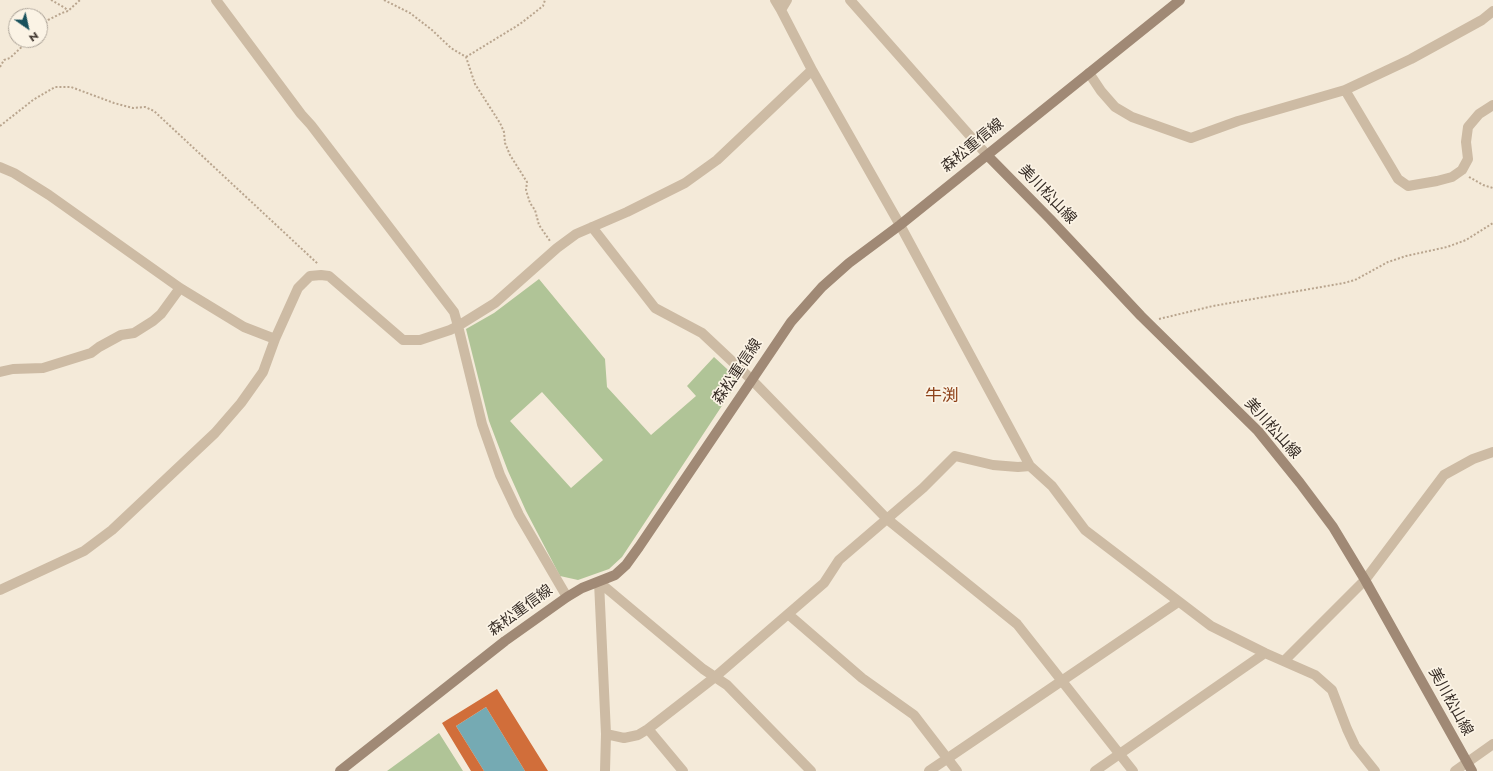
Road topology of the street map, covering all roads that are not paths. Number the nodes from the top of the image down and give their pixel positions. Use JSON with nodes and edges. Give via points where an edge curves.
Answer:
{"nodes":[{"id":1,"x":216,"y":0,"type":"edge"},
{"id":2,"x":775,"y":0,"type":"edge"},
{"id":3,"x":787,"y":0,"type":"edge"},
{"id":4,"x":850,"y":0,"type":"edge"},
{"id":5,"x":1180,"y":0,"type":"edge"},
{"id":6,"x":781,"y":10,"type":"junction"},
{"id":7,"x":1493,"y":11,"type":"edge"},
{"id":8,"x":812,"y":70,"type":"junction"},
{"id":9,"x":1089,"y":73,"type":"junction"},
{"id":10,"x":1345,"y":90,"type":"junction"},
{"id":11,"x":1493,"y":105,"type":"edge"},
{"id":12,"x":986,"y":155,"type":"junction"},
{"id":13,"x":0,"y":167,"type":"edge"},
{"id":14,"x":900,"y":225,"type":"junction"},
{"id":15,"x":592,"y":227,"type":"junction"},
{"id":16,"x":180,"y":288,"type":"junction"},
{"id":17,"x":458,"y":326,"type":"junction"},
{"id":18,"x":275,"y":339,"type":"junction"},
{"id":19,"x":0,"y":372,"type":"edge"},
{"id":20,"x":751,"y":379,"type":"junction"},
{"id":21,"x":1493,"y":452,"type":"edge"},
{"id":22,"x":1030,"y":466,"type":"junction"},
{"id":23,"x":887,"y":519,"type":"junction"},
{"id":24,"x":1365,"y":580,"type":"junction"},
{"id":25,"x":599,"y":582,"type":"junction"},
{"id":26,"x":0,"y":590,"type":"edge"},
{"id":27,"x":567,"y":597,"type":"junction"},
{"id":28,"x":1178,"y":602,"type":"junction"},
{"id":29,"x":788,"y":614,"type":"junction"},
{"id":30,"x":1265,"y":653,"type":"junction"},
{"id":31,"x":1284,"y":660,"type":"junction"},
{"id":32,"x":715,"y":677,"type":"junction"},
{"id":33,"x":1062,"y":680,"type":"junction"},
{"id":34,"x":648,"y":729,"type":"junction"},
{"id":35,"x":606,"y":734,"type":"junction"},
{"id":36,"x":1493,"y":744,"type":"edge"},
{"id":37,"x":1120,"y":755,"type":"junction"},
{"id":38,"x":948,"y":758,"type":"junction"},
{"id":39,"x":1469,"y":767,"type":"edge"},
{"id":40,"x":340,"y":771,"type":"edge"},
{"id":41,"x":605,"y":771,"type":"edge"},
{"id":42,"x":683,"y":771,"type":"edge"},
{"id":43,"x":811,"y":771,"type":"edge"},
{"id":44,"x":929,"y":771,"type":"edge"},
{"id":45,"x":957,"y":771,"type":"edge"},
{"id":46,"x":1095,"y":771,"type":"edge"},
{"id":47,"x":1132,"y":771,"type":"edge"},
{"id":48,"x":1375,"y":771,"type":"edge"},
{"id":49,"x":1454,"y":771,"type":"edge"}],
"edges":[{"from":1,"to":17,"type":"street","via":[[454,312]]},
{"from":2,"to":6,"type":"street"},
{"from":3,"to":6,"type":"street"},
{"from":4,"to":12,"type":"street"},
{"from":5,"to":9,"type":"main road","name":"森松重信線"},
{"from":6,"to":8,"type":"street"},
{"from":7,"to":10,"type":"street","via":[[1482,20],[1411,59]]},
{"from":8,"to":14,"type":"street"},
{"from":8,"to":15,"type":"street","via":[[717,160],[685,183]]},
{"from":9,"to":10,"type":"street","via":[[1115,106],[1132,117],[1191,138],[1238,121]]},
{"from":9,"to":12,"type":"main road","name":"森松重信線"},
{"from":10,"to":11,"type":"street","via":[[1398,179],[1408,186],[1452,177],[1460,172],[1468,159],[1468,127],[1479,114]]},
{"from":12,"to":14,"type":"main road","name":"森松重信線"},
{"from":12,"to":24,"type":"main road","name":"美川松山線","via":[[1147,322],[1258,432],[1328,521]]},
{"from":13,"to":16,"type":"street","via":[[49,195]]},
{"from":14,"to":20,"type":"main road","name":"森松重信線","via":[[848,263],[822,287],[791,322]]},
{"from":14,"to":22,"type":"street"},
{"from":15,"to":17,"type":"street","via":[[576,234],[557,248],[495,303]]},
{"from":15,"to":20,"type":"street","via":[[655,308],[702,333]]},
{"from":16,"to":18,"type":"street","via":[[244,327]]},
{"from":16,"to":19,"type":"street","via":[[153,321],[134,333],[120,335],[92,353],[43,368]]},
{"from":17,"to":18,"type":"street","via":[[420,340],[403,340],[329,276],[321,275],[310,276],[298,288]]},
{"from":17,"to":27,"type":"street","via":[[482,424],[500,475],[519,515]]},
{"from":18,"to":26,"type":"street","via":[[263,372],[241,403],[215,433],[112,530],[84,551]]},
{"from":20,"to":23,"type":"street"},
{"from":20,"to":25,"type":"main road","name":"森松重信線","via":[[626,565],[615,575]]},
{"from":21,"to":24,"type":"street","via":[[1473,459],[1444,475]]},
{"from":22,"to":23,"type":"street","via":[[993,465],[955,456]]},
{"from":22,"to":28,"type":"street","via":[[1052,486],[1085,530]]},
{"from":23,"to":29,"type":"street","via":[[839,560],[824,583]]},
{"from":23,"to":33,"type":"street","via":[[1017,624]]},
{"from":24,"to":31,"type":"street"},
{"from":24,"to":39,"type":"main road","name":"美川松山線"},
{"from":25,"to":27,"type":"main road","name":"森松重信線"},
{"from":25,"to":32,"type":"street"},
{"from":25,"to":35,"type":"street"},
{"from":27,"to":40,"type":"main road","name":"森松重信線","via":[[505,641]]},
{"from":28,"to":30,"type":"street","via":[[1211,626]]},
{"from":28,"to":33,"type":"street"},
{"from":29,"to":32,"type":"street"},
{"from":29,"to":38,"type":"street","via":[[862,678],[914,714]]},
{"from":30,"to":31,"type":"street"},
{"from":30,"to":37,"type":"street"},
{"from":31,"to":48,"type":"street","via":[[1315,674],[1332,690],[1352,740]]},
{"from":32,"to":34,"type":"street"},
{"from":32,"to":43,"type":"street","via":[[727,685]]},
{"from":33,"to":37,"type":"street"},
{"from":33,"to":38,"type":"street"},
{"from":34,"to":35,"type":"street","via":[[638,735],[624,738]]},
{"from":34,"to":42,"type":"street"},
{"from":35,"to":41,"type":"street"},
{"from":36,"to":39,"type":"street"},
{"from":37,"to":46,"type":"street"},
{"from":37,"to":47,"type":"street"},
{"from":38,"to":44,"type":"street"},
{"from":38,"to":45,"type":"street"},
{"from":39,"to":49,"type":"street"}]}
